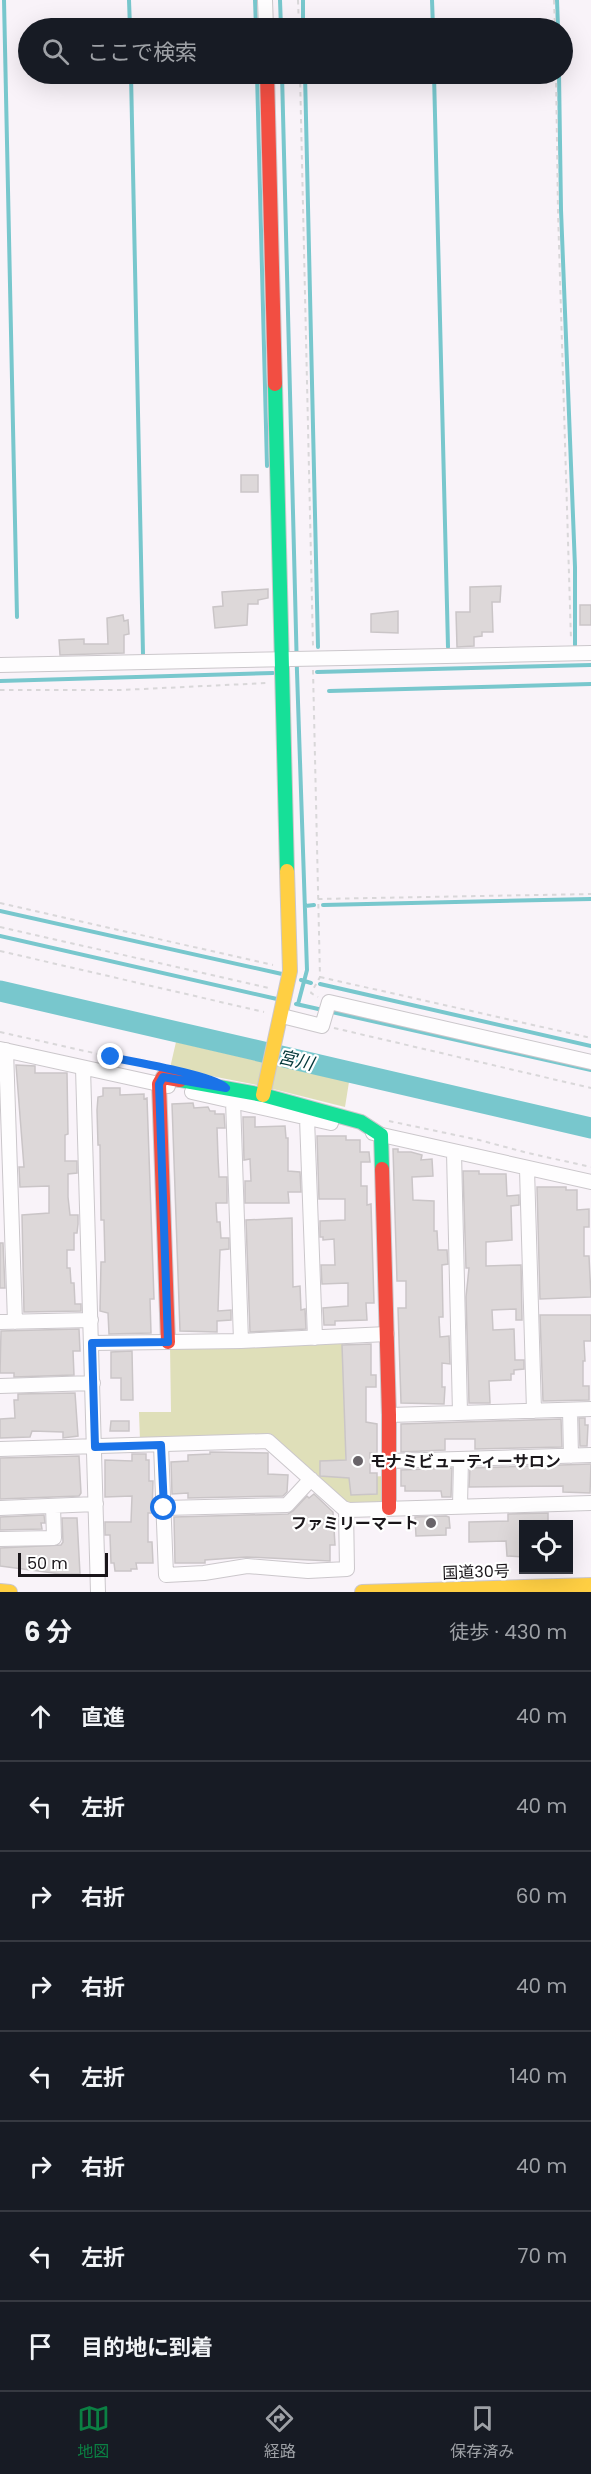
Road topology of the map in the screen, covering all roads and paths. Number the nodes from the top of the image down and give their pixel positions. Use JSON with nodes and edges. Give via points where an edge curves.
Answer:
{"nodes":[{"id":1,"x":265,"y":0,"type":"edge"},
{"id":2,"x":298,"y":0,"type":"edge"},
{"id":3,"x":554,"y":0,"type":"edge"},
{"id":4,"x":266,"y":18,"type":"edge"},
{"id":5,"x":299,"y":18,"type":"edge"},
{"id":6,"x":555,"y":18,"type":"edge"},
{"id":7,"x":268,"y":84,"type":"edge"},
{"id":8,"x":300,"y":84,"type":"edge"},
{"id":9,"x":556,"y":84,"type":"edge"},
{"id":10,"x":572,"y":654,"type":"junction"},
{"id":11,"x":591,"y":654,"type":"edge"},
{"id":12,"x":297,"y":658,"type":"junction"},
{"id":13,"x":0,"y":665,"type":"edge"},
{"id":14,"x":281,"y":682,"type":"junction"},
{"id":15,"x":0,"y":690,"type":"edge"},
{"id":16,"x":591,"y":894,"type":"edge"},
{"id":17,"x":318,"y":899,"type":"junction"},
{"id":18,"x":0,"y":903,"type":"edge"},
{"id":19,"x":0,"y":927,"type":"edge"},
{"id":20,"x":0,"y":951,"type":"edge"},
{"id":21,"x":290,"y":971,"type":"junction"},
{"id":22,"x":320,"y":977,"type":"junction"},
{"id":23,"x":284,"y":1006,"type":"junction"},
{"id":24,"x":326,"y":1012,"type":"junction"},
{"id":25,"x":0,"y":1032,"type":"edge"},
{"id":26,"x":591,"y":1038,"type":"edge"},
{"id":27,"x":3,"y":1050,"type":"edge"},
{"id":28,"x":591,"y":1062,"type":"edge"},
{"id":29,"x":153,"y":1066,"type":"dead end"},
{"id":30,"x":83,"y":1068,"type":"junction"},
{"id":31,"x":159,"y":1084,"type":"junction"},
{"id":32,"x":591,"y":1088,"type":"edge"},
{"id":33,"x":263,"y":1092,"type":"junction"},
{"id":34,"x":233,"y":1100,"type":"junction"},
{"id":35,"x":307,"y":1118,"type":"junction"},
{"id":36,"x":380,"y":1119,"type":"dead end"},
{"id":37,"x":381,"y":1135,"type":"junction"},
{"id":38,"x":454,"y":1152,"type":"junction"},
{"id":39,"x":591,"y":1167,"type":"edge"},
{"id":40,"x":527,"y":1168,"type":"junction"},
{"id":41,"x":591,"y":1182,"type":"edge"},
{"id":42,"x":91,"y":1320,"type":"junction"},
{"id":43,"x":0,"y":1322,"type":"edge"},
{"id":44,"x":15,"y":1322,"type":"junction"},
{"id":45,"x":387,"y":1334,"type":"junction"},
{"id":46,"x":315,"y":1338,"type":"junction"},
{"id":47,"x":241,"y":1341,"type":"junction"},
{"id":48,"x":168,"y":1342,"type":"junction"},
{"id":49,"x":92,"y":1343,"type":"junction"},
{"id":50,"x":93,"y":1383,"type":"junction"},
{"id":51,"x":0,"y":1386,"type":"edge"},
{"id":52,"x":591,"y":1409,"type":"edge"},
{"id":53,"x":570,"y":1410,"type":"junction"},
{"id":54,"x":534,"y":1411,"type":"junction"},
{"id":55,"x":460,"y":1413,"type":"junction"},
{"id":56,"x":389,"y":1415,"type":"junction"},
{"id":57,"x":161,"y":1445,"type":"junction"},
{"id":58,"x":95,"y":1447,"type":"junction"},
{"id":59,"x":0,"y":1449,"type":"edge"},
{"id":60,"x":591,"y":1455,"type":"edge"},
{"id":61,"x":571,"y":1456,"type":"junction"},
{"id":62,"x":461,"y":1459,"type":"junction"},
{"id":63,"x":389,"y":1461,"type":"junction"},
{"id":64,"x":310,"y":1479,"type":"junction"},
{"id":65,"x":591,"y":1503,"type":"edge"},
{"id":66,"x":96,"y":1504,"type":"junction"},
{"id":67,"x":53,"y":1506,"type":"junction"},
{"id":68,"x":460,"y":1506,"type":"junction"},
{"id":69,"x":0,"y":1508,"type":"edge"},
{"id":70,"x":164,"y":1508,"type":"junction"},
{"id":71,"x":389,"y":1508,"type":"junction"},
{"id":72,"x":346,"y":1509,"type":"junction"},
{"id":73,"x":0,"y":1539,"type":"edge"},
{"id":74,"x":591,"y":1585,"type":"edge"},
{"id":75,"x":0,"y":1591,"type":"edge"},
{"id":76,"x":10,"y":1592,"type":"edge"},
{"id":77,"x":98,"y":1592,"type":"edge"},
{"id":78,"x":362,"y":1592,"type":"edge"}],
"edges":[{"from":1,"to":4,"type":"street"},
{"from":2,"to":5,"type":"path"},
{"from":3,"to":6,"type":"path"},
{"from":7,"to":12,"type":"main road"},
{"from":8,"to":12,"type":"path","via":[[310,596]]},
{"from":9,"to":10,"type":"path"},
{"from":10,"to":11,"type":"street"},
{"from":10,"to":12,"type":"street"},
{"from":12,"to":13,"type":"street"},
{"from":12,"to":14,"type":"main road"},
{"from":12,"to":17,"type":"path"},
{"from":14,"to":15,"type":"path","via":[[122,690]]},
{"from":14,"to":21,"type":"main road"},
{"from":16,"to":17,"type":"path"},
{"from":17,"to":22,"type":"path"},
{"from":18,"to":21,"type":"path"},
{"from":19,"to":23,"type":"path"},
{"from":20,"to":23,"type":"path"},
{"from":21,"to":23,"type":"main road"},
{"from":22,"to":24,"type":"path","via":[[311,993]]},
{"from":22,"to":26,"type":"path"},
{"from":23,"to":24,"type":"street"},
{"from":23,"to":33,"type":"main road"},
{"from":24,"to":28,"type":"street"},
{"from":24,"to":32,"type":"path"},
{"from":25,"to":29,"type":"path"},
{"from":27,"to":30,"type":"street"},
{"from":27,"to":44,"type":"street"},
{"from":30,"to":31,"type":"street"},
{"from":30,"to":42,"type":"street"},
{"from":31,"to":33,"type":"main road","via":[[163,1077]]},
{"from":31,"to":34,"type":"street"},
{"from":31,"to":48,"type":"main road"},
{"from":33,"to":37,"type":"main road","via":[[361,1122]]},
{"from":34,"to":35,"type":"street"},
{"from":34,"to":47,"type":"street"},
{"from":35,"to":37,"type":"street"},
{"from":35,"to":46,"type":"street"},
{"from":36,"to":39,"type":"path"},
{"from":37,"to":38,"type":"street"},
{"from":37,"to":45,"type":"main road"},
{"from":38,"to":40,"type":"street"},
{"from":38,"to":55,"type":"street"},
{"from":40,"to":41,"type":"street"},
{"from":40,"to":54,"type":"street"},
{"from":42,"to":44,"type":"street"},
{"from":42,"to":49,"type":"street"},
{"from":43,"to":44,"type":"street"},
{"from":45,"to":46,"type":"street"},
{"from":45,"to":56,"type":"main road"},
{"from":46,"to":47,"type":"street"},
{"from":47,"to":48,"type":"street"},
{"from":48,"to":49,"type":"street"},
{"from":49,"to":50,"type":"street"},
{"from":50,"to":51,"type":"street"},
{"from":50,"to":58,"type":"street"},
{"from":52,"to":53,"type":"street"},
{"from":53,"to":54,"type":"street"},
{"from":53,"to":61,"type":"street"},
{"from":54,"to":55,"type":"street"},
{"from":55,"to":56,"type":"street"},
{"from":56,"to":63,"type":"main road"},
{"from":57,"to":58,"type":"street"},
{"from":57,"to":64,"type":"street","via":[[268,1441]]},
{"from":57,"to":70,"type":"street"},
{"from":58,"to":59,"type":"street"},
{"from":58,"to":66,"type":"street"},
{"from":60,"to":61,"type":"street"},
{"from":61,"to":62,"type":"street"},
{"from":62,"to":63,"type":"street"},
{"from":62,"to":68,"type":"street"},
{"from":63,"to":71,"type":"main road"},
{"from":64,"to":70,"type":"street","via":[[287,1505]]},
{"from":64,"to":72,"type":"street"},
{"from":65,"to":68,"type":"street"},
{"from":66,"to":67,"type":"street"},
{"from":66,"to":77,"type":"street"},
{"from":67,"to":69,"type":"street"},
{"from":67,"to":73,"type":"street","via":[[54,1538]]},
{"from":68,"to":71,"type":"street"},
{"from":70,"to":72,"type":"street","via":[[166,1575],[247,1566],[308,1571],[347,1569]]},
{"from":71,"to":72,"type":"street"},
{"from":74,"to":78,"type":"main road","name":"国道30号"},
{"from":75,"to":76,"type":"main road"}]}
